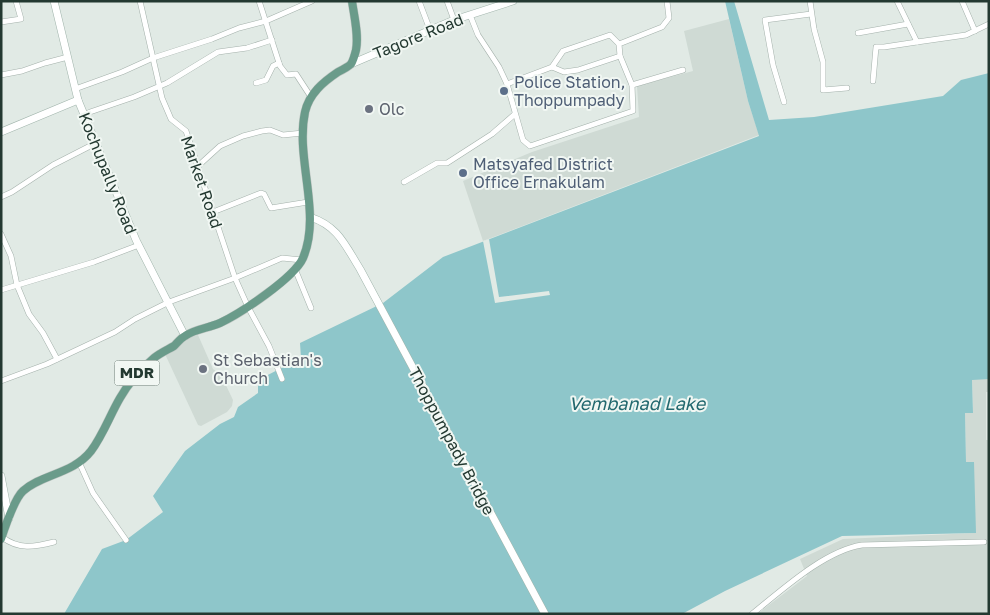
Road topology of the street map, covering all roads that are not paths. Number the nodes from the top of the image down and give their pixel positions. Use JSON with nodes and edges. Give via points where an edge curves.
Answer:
{"nodes":[{"id":1,"x":16,"y":1,"type":"edge"},
{"id":2,"x":54,"y":1,"type":"edge"},
{"id":3,"x":140,"y":1,"type":"edge"},
{"id":4,"x":259,"y":1,"type":"edge"},
{"id":5,"x":312,"y":1,"type":"edge"},
{"id":6,"x":352,"y":1,"type":"edge"},
{"id":7,"x":419,"y":1,"type":"edge"},
{"id":8,"x":447,"y":1,"type":"edge"},
{"id":9,"x":513,"y":1,"type":"edge"},
{"id":10,"x":667,"y":1,"type":"edge"},
{"id":11,"x":810,"y":1,"type":"edge"},
{"id":12,"x":897,"y":1,"type":"edge"},
{"id":13,"x":962,"y":1,"type":"edge"},
{"id":14,"x":504,"y":2,"type":"edge"},
{"id":15,"x":811,"y":14,"type":"junction"},
{"id":16,"x":470,"y":15,"type":"junction"},
{"id":17,"x":454,"y":20,"type":"junction"},
{"id":18,"x":266,"y":21,"type":"junction"},
{"id":19,"x":1,"y":22,"type":"edge"},
{"id":20,"x":908,"y":24,"type":"junction"},
{"id":21,"x":989,"y":24,"type":"edge"},
{"id":22,"x":430,"y":30,"type":"junction"},
{"id":23,"x":975,"y":31,"type":"junction"},
{"id":24,"x":858,"y":33,"type":"dead end"},
{"id":25,"x":272,"y":40,"type":"junction"},
{"id":26,"x":917,"y":42,"type":"junction"},
{"id":27,"x":619,"y":44,"type":"junction"},
{"id":28,"x":620,"y":56,"type":"junction"},
{"id":29,"x":68,"y":58,"type":"junction"},
{"id":30,"x":153,"y":58,"type":"junction"},
{"id":31,"x":279,"y":63,"type":"junction"},
{"id":32,"x":351,"y":64,"type":"junction"},
{"id":33,"x":552,"y":67,"type":"junction"},
{"id":34,"x":683,"y":70,"type":"dead end"},
{"id":35,"x":1,"y":75,"type":"edge"},
{"id":36,"x":873,"y":81,"type":"dead end"},
{"id":37,"x":256,"y":83,"type":"dead end"},
{"id":38,"x":507,"y":84,"type":"junction"},
{"id":39,"x":632,"y":85,"type":"junction"},
{"id":40,"x":159,"y":86,"type":"junction"},
{"id":41,"x":847,"y":88,"type":"dead end"},
{"id":42,"x":75,"y":89,"type":"junction"},
{"id":43,"x":310,"y":97,"type":"junction"},
{"id":44,"x":78,"y":100,"type":"junction"},
{"id":45,"x":784,"y":102,"type":"dead end"},
{"id":46,"x":515,"y":114,"type":"junction"},
{"id":47,"x":85,"y":115,"type":"junction"},
{"id":48,"x":1,"y":132,"type":"edge"},
{"id":49,"x":304,"y":133,"type":"junction"},
{"id":50,"x":96,"y":143,"type":"junction"},
{"id":51,"x":198,"y":166,"type":"junction"},
{"id":52,"x":404,"y":182,"type":"dead end"},
{"id":53,"x":1,"y":198,"type":"edge"},
{"id":54,"x":308,"y":202,"type":"junction"},
{"id":55,"x":213,"y":212,"type":"junction"},
{"id":56,"x":310,"y":217,"type":"junction"},
{"id":57,"x":1,"y":234,"type":"edge"},
{"id":58,"x":139,"y":245,"type":"junction"},
{"id":59,"x":302,"y":260,"type":"junction"},
{"id":60,"x":295,"y":269,"type":"junction"},
{"id":61,"x":234,"y":278,"type":"junction"},
{"id":62,"x":17,"y":285,"type":"junction"},
{"id":63,"x":1,"y":290,"type":"edge"},
{"id":64,"x":169,"y":302,"type":"junction"},
{"id":65,"x":248,"y":307,"type":"junction"},
{"id":66,"x":311,"y":308,"type":"dead end"},
{"id":67,"x":185,"y":336,"type":"junction"},
{"id":68,"x":57,"y":359,"type":"junction"},
{"id":69,"x":282,"y":379,"type":"dead end"},
{"id":70,"x":1,"y":381,"type":"edge"},
{"id":71,"x":79,"y":462,"type":"junction"},
{"id":72,"x":1,"y":476,"type":"edge"},
{"id":73,"x":9,"y":518,"type":"junction"},
{"id":74,"x":3,"y":527,"type":"edge"},
{"id":75,"x":2,"y":538,"type":"edge"},
{"id":76,"x":126,"y":540,"type":"dead end"},
{"id":77,"x":54,"y":542,"type":"dead end"},
{"id":78,"x":984,"y":542,"type":"dead end"},
{"id":79,"x":545,"y":614,"type":"edge"},
{"id":80,"x":752,"y":614,"type":"edge"}],
"edges":[{"from":1,"to":19,"type":"street","via":[[21,19]]},
{"from":2,"to":29,"type":"main road","name":"Kochupally Road"},
{"from":3,"to":30,"type":"street","name":"Market Road"},
{"from":4,"to":18,"type":"street"},
{"from":5,"to":18,"type":"street"},
{"from":6,"to":32,"type":"main road","via":[[357,39]]},
{"from":7,"to":22,"type":"street"},
{"from":8,"to":17,"type":"street"},
{"from":9,"to":14,"type":"main road","name":"Tagore Road"},
{"from":10,"to":27,"type":"street","via":[[669,18],[662,27]]},
{"from":11,"to":15,"type":"street"},
{"from":12,"to":20,"type":"street"},
{"from":13,"to":23,"type":"street"},
{"from":14,"to":16,"type":"main road","name":"Tagore Road"},
{"from":15,"to":41,"type":"street","via":[[823,62],[823,90]]},
{"from":15,"to":45,"type":"street","via":[[766,20],[773,65]]},
{"from":16,"to":17,"type":"main road","name":"Tagore Road"},
{"from":16,"to":38,"type":"street"},
{"from":17,"to":22,"type":"main road","name":"Tagore Road"},
{"from":18,"to":25,"type":"street"},
{"from":18,"to":30,"type":"street"},
{"from":20,"to":24,"type":"street"},
{"from":20,"to":26,"type":"street"},
{"from":21,"to":23,"type":"street"},
{"from":22,"to":32,"type":"main road","name":"Tagore Road"},
{"from":23,"to":26,"type":"street"},
{"from":25,"to":31,"type":"street"},
{"from":25,"to":40,"type":"street","via":[[218,52]]},
{"from":26,"to":36,"type":"street","via":[[876,47]]},
{"from":27,"to":28,"type":"street"},
{"from":27,"to":33,"type":"street","via":[[610,35],[570,48],[563,51]]},
{"from":28,"to":33,"type":"street","via":[[578,70],[564,72]]},
{"from":28,"to":39,"type":"street"},
{"from":29,"to":35,"type":"street"},
{"from":29,"to":42,"type":"main road","name":"Kochupally Road"},
{"from":30,"to":40,"type":"street","name":"Market Road"},
{"from":30,"to":42,"type":"street"},
{"from":31,"to":37,"type":"street","via":[[273,66],[266,80]]},
{"from":31,"to":43,"type":"street","via":[[287,75],[296,74]]},
{"from":32,"to":43,"type":"main road","via":[[325,80]]},
{"from":33,"to":38,"type":"street"},
{"from":34,"to":39,"type":"street"},
{"from":38,"to":46,"type":"street"},
{"from":39,"to":46,"type":"street","via":[[633,111],[530,146],[523,140]]},
{"from":40,"to":47,"type":"street"},
{"from":40,"to":51,"type":"street","name":"Market Road","via":[[171,119],[186,132]]},
{"from":42,"to":44,"type":"main road","name":"Kochupally Road"},
{"from":43,"to":49,"type":"main road","number":"MDR"},
{"from":44,"to":47,"type":"main road","name":"Kochupally Road"},
{"from":44,"to":48,"type":"main road"},
{"from":46,"to":52,"type":"street","via":[[492,134],[446,163],[437,163]]},
{"from":47,"to":50,"type":"main road","name":"Kochupally Road"},
{"from":49,"to":51,"type":"street","via":[[283,136],[270,130],[243,136],[220,146]]},
{"from":49,"to":54,"type":"main road","number":"MDR"},
{"from":50,"to":53,"type":"street","via":[[53,165]]},
{"from":50,"to":58,"type":"main road","name":"Kochupally Road"},
{"from":51,"to":55,"type":"street","name":"Market Road"},
{"from":54,"to":55,"type":"street","via":[[271,208],[261,193]]},
{"from":54,"to":56,"type":"main road","number":"MDR"},
{"from":55,"to":61,"type":"street","name":"Market Road"},
{"from":56,"to":59,"type":"main road","number":"MDR","via":[[309,240]]},
{"from":56,"to":79,"type":"main road","name":"Thoppumpady Bridge","via":[[335,230],[360,269]]},
{"from":57,"to":62,"type":"street","via":[[11,256]]},
{"from":58,"to":62,"type":"street"},
{"from":58,"to":64,"type":"main road","name":"Kochupally Road"},
{"from":59,"to":60,"type":"main road","number":"MDR"},
{"from":59,"to":61,"type":"street","via":[[282,258]]},
{"from":60,"to":65,"type":"main road","number":"MDR"},
{"from":60,"to":66,"type":"street"},
{"from":61,"to":64,"type":"street"},
{"from":61,"to":65,"type":"street","name":"Market Road"},
{"from":62,"to":63,"type":"street"},
{"from":62,"to":68,"type":"street","via":[[29,314]]},
{"from":64,"to":67,"type":"main road","name":"Kochupally Road"},
{"from":64,"to":68,"type":"street"},
{"from":65,"to":67,"type":"main road","number":"MDR"},
{"from":65,"to":69,"type":"street","name":"Market Road"},
{"from":67,"to":71,"type":"main road","number":"MDR","via":[[136,375],[90,452]]},
{"from":68,"to":70,"type":"street"},
{"from":71,"to":73,"type":"main road","number":"MDR","via":[[22,491]]},
{"from":71,"to":76,"type":"street","via":[[93,493]]},
{"from":72,"to":73,"type":"main road"},
{"from":73,"to":74,"type":"main road","number":"MDR"},
{"from":74,"to":75,"type":"main road","number":"MDR"},
{"from":75,"to":77,"type":"street","via":[[26,548]]},
{"from":78,"to":80,"type":"street","via":[[849,547],[836,552]]}]}
